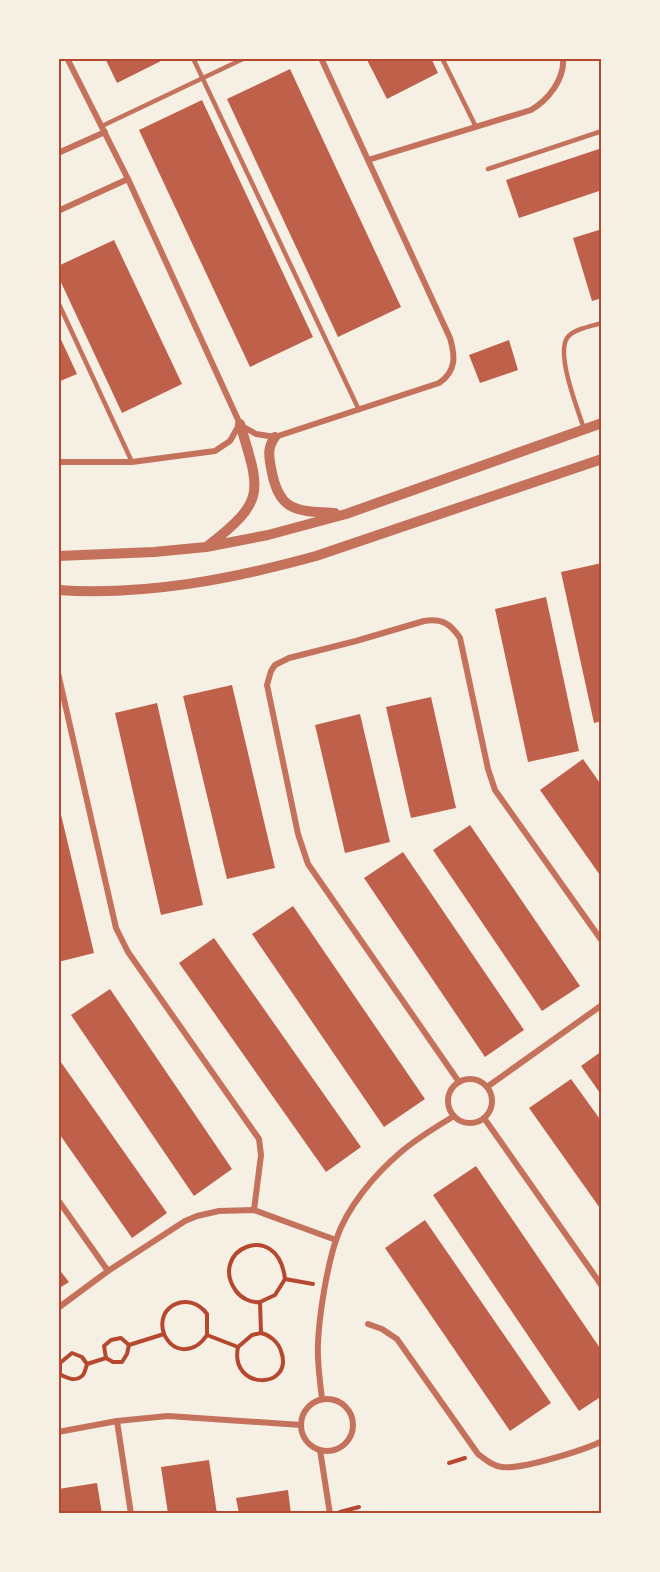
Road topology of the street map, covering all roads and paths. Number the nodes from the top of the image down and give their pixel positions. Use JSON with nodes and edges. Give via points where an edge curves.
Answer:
{"nodes":[{"id":1,"x":67,"y":58,"type":"edge"},
{"id":2,"x":193,"y":58,"type":"edge"},
{"id":3,"x":245,"y":58,"type":"edge"},
{"id":4,"x":321,"y":58,"type":"edge"},
{"id":5,"x":442,"y":58,"type":"edge"},
{"id":6,"x":563,"y":58,"type":"edge"},
{"id":7,"x":204,"y":78,"type":"junction"},
{"id":8,"x":476,"y":127,"type":"junction"},
{"id":9,"x":103,"y":129,"type":"junction"},
{"id":10,"x":602,"y":131,"type":"edge"},
{"id":11,"x":58,"y":153,"type":"edge"},
{"id":12,"x":368,"y":160,"type":"junction"},
{"id":13,"x":488,"y":169,"type":"dead end"},
{"id":14,"x":128,"y":179,"type":"junction"},
{"id":15,"x":58,"y":211,"type":"edge"},
{"id":16,"x":58,"y":302,"type":"edge"},
{"id":17,"x":602,"y":323,"type":"edge"},
{"id":18,"x":359,"y":410,"type":"junction"},
{"id":19,"x":602,"y":423,"type":"edge"},
{"id":20,"x":240,"y":424,"type":"junction"},
{"id":21,"x":584,"y":429,"type":"junction"},
{"id":22,"x":275,"y":437,"type":"junction"},
{"id":23,"x":602,"y":459,"type":"edge"},
{"id":24,"x":58,"y":462,"type":"edge"},
{"id":25,"x":132,"y":462,"type":"junction"},
{"id":26,"x":346,"y":514,"type":"junction"},
{"id":27,"x":206,"y":547,"type":"junction"},
{"id":28,"x":58,"y":556,"type":"edge"},
{"id":29,"x":58,"y":590,"type":"edge"},
{"id":30,"x":58,"y":673,"type":"edge"},
{"id":31,"x":602,"y":941,"type":"edge"},
{"id":32,"x":602,"y":1005,"type":"edge"},
{"id":33,"x":459,"y":1082,"type":"junction"},
{"id":34,"x":487,"y":1087,"type":"junction"},
{"id":35,"x":454,"y":1116,"type":"junction"},
{"id":36,"x":484,"y":1118,"type":"junction"},
{"id":37,"x":58,"y":1200,"type":"edge"},
{"id":38,"x":254,"y":1210,"type":"junction"},
{"id":39,"x":336,"y":1240,"type":"junction"},
{"id":40,"x":108,"y":1271,"type":"junction"},
{"id":41,"x":285,"y":1279,"type":"junction"},
{"id":42,"x":602,"y":1286,"type":"edge"},
{"id":43,"x":326,"y":1287,"type":"junction"},
{"id":44,"x":260,"y":1302,"type":"junction"},
{"id":45,"x":58,"y":1308,"type":"edge"},
{"id":46,"x":368,"y":1324,"type":"dead end"},
{"id":47,"x":261,"y":1333,"type":"junction"},
{"id":48,"x":164,"y":1334,"type":"junction"},
{"id":49,"x":207,"y":1335,"type":"junction"},
{"id":50,"x":129,"y":1345,"type":"junction"},
{"id":51,"x":238,"y":1347,"type":"junction"},
{"id":52,"x":106,"y":1358,"type":"junction"},
{"id":53,"x":87,"y":1364,"type":"junction"},
{"id":54,"x":59,"y":1372,"type":"edge"},
{"id":55,"x":322,"y":1399,"type":"junction"},
{"id":56,"x":117,"y":1421,"type":"junction"},
{"id":57,"x":301,"y":1425,"type":"junction"},
{"id":58,"x":58,"y":1432,"type":"edge"},
{"id":59,"x":602,"y":1441,"type":"edge"},
{"id":60,"x":320,"y":1450,"type":"junction"},
{"id":61,"x":359,"y":1507,"type":"dead end"},
{"id":62,"x":131,"y":1514,"type":"edge"},
{"id":63,"x":330,"y":1514,"type":"edge"},
{"id":64,"x":336,"y":1514,"type":"edge"}],
"edges":[{"from":1,"to":9,"type":"street"},
{"from":2,"to":7,"type":"lane"},
{"from":3,"to":7,"type":"lane"},
{"from":4,"to":12,"type":"street"},
{"from":5,"to":8,"type":"lane"},
{"from":6,"to":8,"type":"street","via":[[562,72],[539,105]]},
{"from":7,"to":9,"type":"lane"},
{"from":7,"to":18,"type":"lane"},
{"from":8,"to":12,"type":"street"},
{"from":9,"to":11,"type":"street"},
{"from":9,"to":14,"type":"street"},
{"from":10,"to":13,"type":"lane"},
{"from":12,"to":18,"type":"street","via":[[450,338],[454,364],[440,383]]},
{"from":14,"to":15,"type":"street"},
{"from":14,"to":20,"type":"street"},
{"from":16,"to":25,"type":"lane"},
{"from":17,"to":21,"type":"lane","via":[[567,338],[564,351]]},
{"from":18,"to":22,"type":"street"},
{"from":19,"to":21,"type":"street"},
{"from":20,"to":22,"type":"street","via":[[256,434]]},
{"from":20,"to":25,"type":"street","via":[[230,441],[215,451]]},
{"from":20,"to":27,"type":"street","via":[[252,467],[254,500],[234,526]]},
{"from":21,"to":26,"type":"street"},
{"from":22,"to":26,"type":"street","via":[[269,453],[282,500],[297,509]]},
{"from":23,"to":29,"type":"street","via":[[284,565],[154,589]]},
{"from":24,"to":25,"type":"street"},
{"from":26,"to":27,"type":"street"},
{"from":27,"to":28,"type":"street"},
{"from":30,"to":38,"type":"street","via":[[116,928],[128,952],[259,1139],[261,1155]]},
{"from":31,"to":33,"type":"street","via":[[495,790],[455,630],[443,620],[434,619],[275,665],[267,685],[297,834],[305,856]]},
{"from":32,"to":34,"type":"street"},
{"from":33,"to":34,"type":"street","via":[[474,1080]]},
{"from":33,"to":35,"type":"street","via":[[449,1098]]},
{"from":34,"to":36,"type":"street","via":[[492,1099]]},
{"from":35,"to":36,"type":"street","via":[[466,1122]]},
{"from":35,"to":39,"type":"street","via":[[388,1163],[358,1199]]},
{"from":36,"to":42,"type":"street"},
{"from":37,"to":40,"type":"street"},
{"from":38,"to":39,"type":"street"},
{"from":38,"to":40,"type":"street","via":[[219,1211],[185,1221]]},
{"from":39,"to":43,"type":"street"},
{"from":40,"to":45,"type":"street"},
{"from":41,"to":43,"type":"path"},
{"from":41,"to":44,"type":"path","via":[[275,1295]]},
{"from":41,"to":44,"type":"path","via":[[282,1261],[273,1250],[249,1245],[237,1252],[229,1268],[232,1285],[242,1297]]},
{"from":43,"to":55,"type":"street","via":[[318,1346]]},
{"from":44,"to":47,"type":"path"},
{"from":46,"to":59,"type":"street","via":[[397,1339],[478,1454],[494,1465],[519,1466]]},
{"from":47,"to":51,"type":"path"},
{"from":47,"to":51,"type":"path","via":[[281,1350],[282,1370],[274,1377],[259,1381],[245,1375],[237,1358]]},
{"from":48,"to":49,"type":"path","via":[[183,1350],[197,1347]]},
{"from":48,"to":49,"type":"path","via":[[164,1314],[174,1305],[189,1302],[207,1314]]},
{"from":48,"to":50,"type":"path"},
{"from":49,"to":51,"type":"path"},
{"from":50,"to":52,"type":"path","via":[[122,1362]]},
{"from":50,"to":52,"type":"path","via":[[121,1338],[111,1340],[104,1346]]},
{"from":52,"to":53,"type":"path"},
{"from":53,"to":54,"type":"path","via":[[80,1377],[70,1379]]},
{"from":53,"to":54,"type":"path","via":[[72,1353],[60,1363]]},
{"from":55,"to":57,"type":"street","via":[[307,1408]]},
{"from":55,"to":60,"type":"street","via":[[339,1401],[353,1421],[350,1438],[344,1445]]},
{"from":56,"to":57,"type":"street","via":[[168,1416]]},
{"from":56,"to":58,"type":"street"},
{"from":56,"to":62,"type":"street"},
{"from":57,"to":60,"type":"street","via":[[306,1440]]},
{"from":60,"to":63,"type":"street"},
{"from":61,"to":64,"type":"path"}]}
